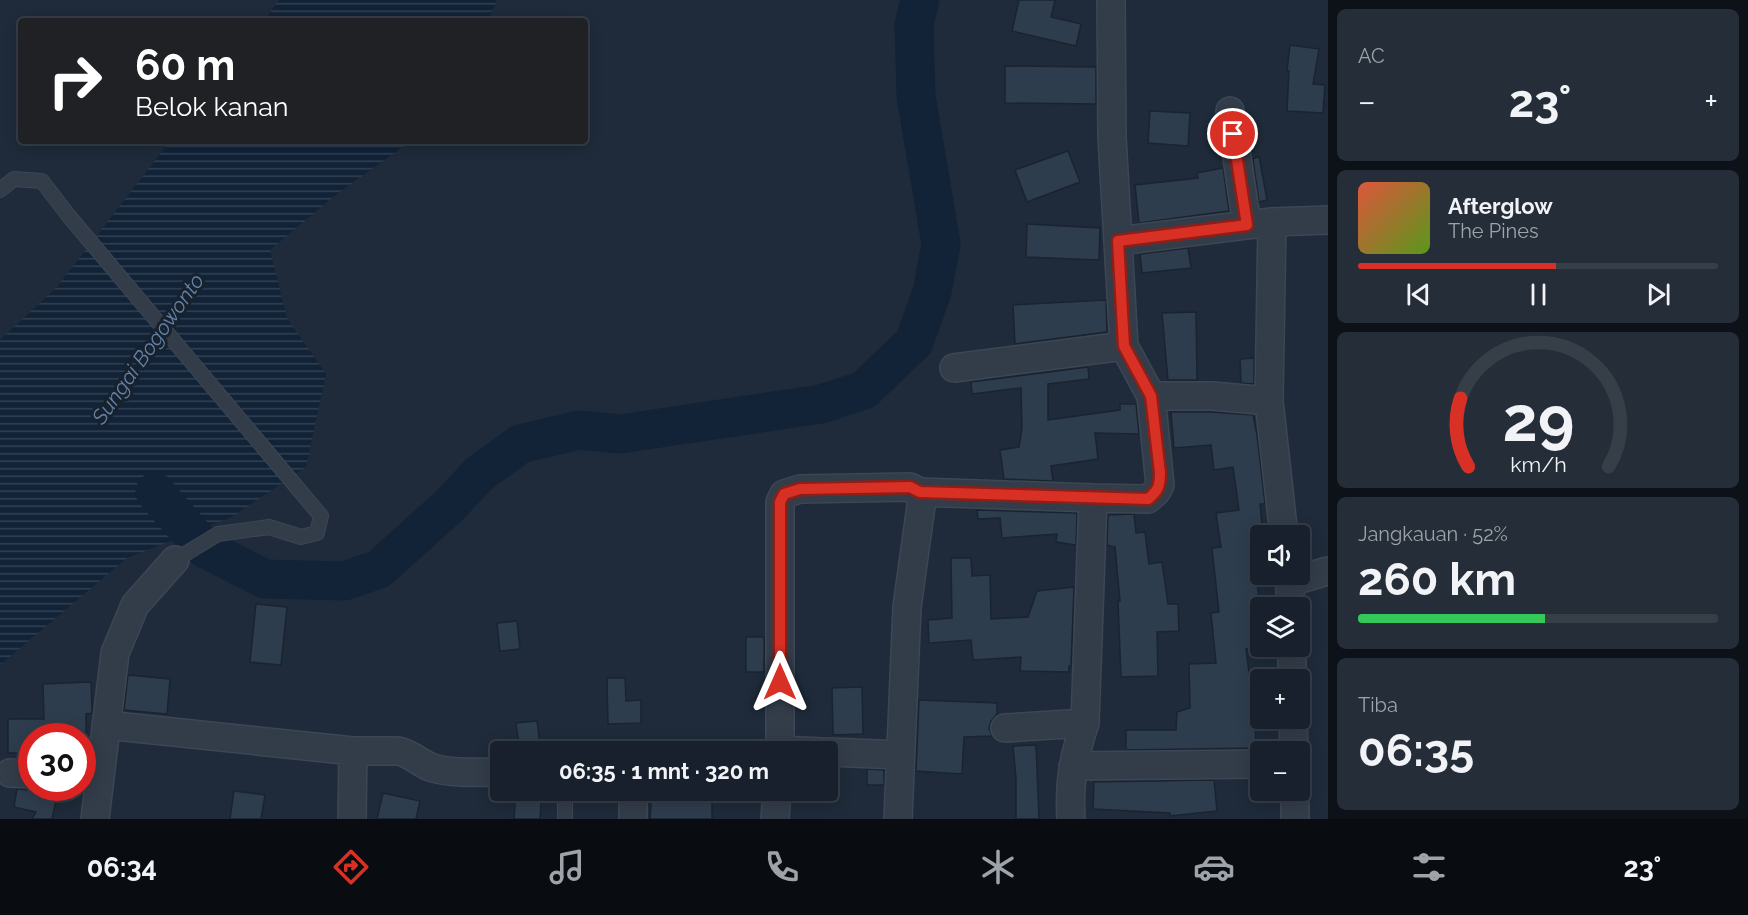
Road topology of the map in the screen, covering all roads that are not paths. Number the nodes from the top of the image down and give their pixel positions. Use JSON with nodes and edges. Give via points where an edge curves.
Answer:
{"nodes":[{"id":1,"x":1111,"y":0,"type":"edge"},
{"id":2,"x":1230,"y":111,"type":"dead end"},
{"id":3,"x":0,"y":190,"type":"edge"},
{"id":4,"x":1328,"y":220,"type":"edge"},
{"id":5,"x":1259,"y":223,"type":"junction"},
{"id":6,"x":1118,"y":241,"type":"junction"},
{"id":7,"x":1124,"y":346,"type":"junction"},
{"id":8,"x":954,"y":368,"type":"dead end"},
{"id":9,"x":1151,"y":396,"type":"junction"},
{"id":10,"x":1269,"y":402,"type":"junction"},
{"id":11,"x":920,"y":492,"type":"junction"},
{"id":12,"x":1093,"y":498,"type":"junction"},
{"id":13,"x":1283,"y":525,"type":"edge"},
{"id":14,"x":175,"y":560,"type":"joint"},
{"id":15,"x":1328,"y":571,"type":"edge"},
{"id":16,"x":1290,"y":588,"type":"edge"},
{"id":17,"x":1085,"y":723,"type":"junction"},
{"id":18,"x":106,"y":725,"type":"junction"},
{"id":19,"x":1005,"y":728,"type":"dead end"},
{"id":20,"x":780,"y":741,"type":"edge"},
{"id":21,"x":353,"y":751,"type":"junction"},
{"id":22,"x":838,"y":752,"type":"edge"},
{"id":23,"x":900,"y":755,"type":"junction"},
{"id":24,"x":96,"y":760,"type":"edge"},
{"id":25,"x":1250,"y":764,"type":"edge"},
{"id":26,"x":1073,"y":766,"type":"junction"},
{"id":27,"x":490,"y":772,"type":"edge"},
{"id":28,"x":93,"y":801,"type":"edge"},
{"id":29,"x":565,"y":801,"type":"edge"},
{"id":30,"x":633,"y":801,"type":"edge"},
{"id":31,"x":776,"y":801,"type":"edge"},
{"id":32,"x":1295,"y":801,"type":"edge"},
{"id":33,"x":95,"y":819,"type":"edge"},
{"id":34,"x":352,"y":819,"type":"edge"},
{"id":35,"x":565,"y":819,"type":"edge"},
{"id":36,"x":633,"y":819,"type":"edge"},
{"id":37,"x":775,"y":819,"type":"edge"},
{"id":38,"x":898,"y":819,"type":"edge"},
{"id":39,"x":1071,"y":819,"type":"edge"},
{"id":40,"x":1295,"y":819,"type":"edge"}],
"edges":[{"from":1,"to":6,"type":"street"},
{"from":2,"to":5,"type":"street"},
{"from":3,"to":14,"type":"lane","via":[[14,179],[42,181],[321,516],[317,533],[301,537],[269,527],[218,534]]},
{"from":4,"to":5,"type":"street"},
{"from":5,"to":6,"type":"street"},
{"from":5,"to":10,"type":"street"},
{"from":6,"to":7,"type":"street"},
{"from":7,"to":8,"type":"street"},
{"from":7,"to":9,"type":"street"},
{"from":9,"to":10,"type":"street","via":[[1212,396]]},
{"from":9,"to":12,"type":"street","via":[[1160,485],[1148,499]]},
{"from":10,"to":13,"type":"street"},
{"from":11,"to":12,"type":"street"},
{"from":11,"to":20,"type":"street","via":[[910,487],[800,489],[784,494],[780,502]]},
{"from":11,"to":23,"type":"street","via":[[907,607]]},
{"from":12,"to":17,"type":"street"},
{"from":14,"to":18,"type":"street","via":[[135,606],[114,653]]},
{"from":15,"to":16,"type":"street"},
{"from":17,"to":19,"type":"street"},
{"from":17,"to":26,"type":"street"},
{"from":18,"to":21,"type":"street"},
{"from":18,"to":24,"type":"street"},
{"from":21,"to":27,"type":"street","via":[[398,751],[444,770]]},
{"from":21,"to":34,"type":"street"},
{"from":22,"to":23,"type":"street"},
{"from":23,"to":38,"type":"street"},
{"from":25,"to":26,"type":"street"},
{"from":26,"to":39,"type":"street","via":[[1069,788]]},
{"from":28,"to":33,"type":"street"},
{"from":29,"to":35,"type":"lane"},
{"from":30,"to":36,"type":"street"},
{"from":31,"to":37,"type":"street"},
{"from":32,"to":40,"type":"street"}]}
